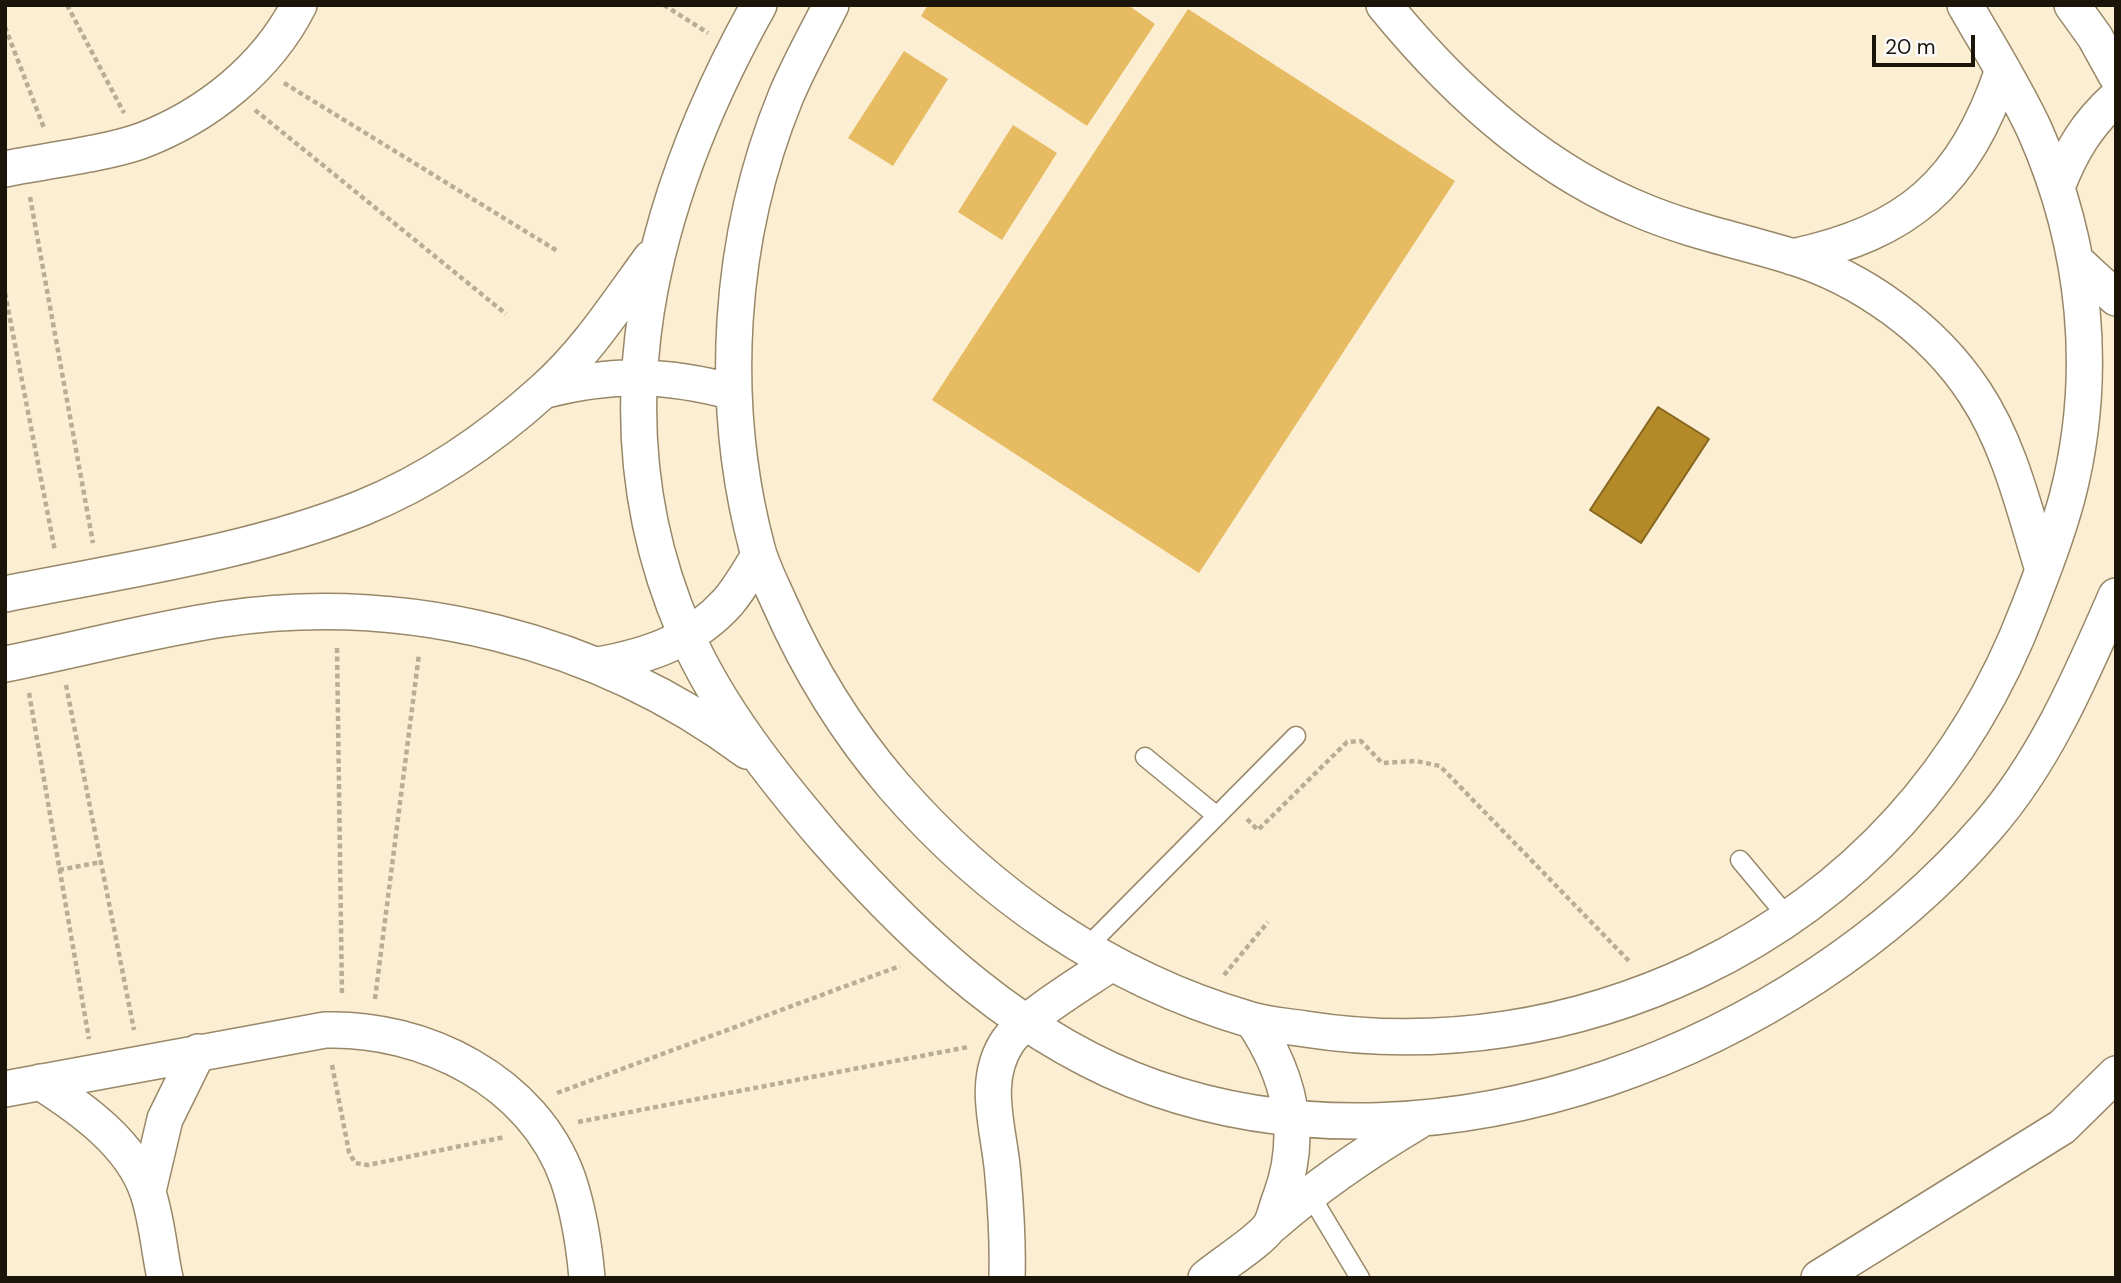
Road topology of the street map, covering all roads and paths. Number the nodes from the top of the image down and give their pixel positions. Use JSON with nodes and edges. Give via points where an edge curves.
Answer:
{"nodes":[{"id":1,"x":67,"y":5,"type":"edge"},
{"id":2,"x":299,"y":5,"type":"edge"},
{"id":3,"x":664,"y":5,"type":"edge"},
{"id":4,"x":760,"y":5,"type":"edge"},
{"id":5,"x":831,"y":5,"type":"edge"},
{"id":6,"x":1384,"y":5,"type":"edge"},
{"id":7,"x":1965,"y":5,"type":"edge"},
{"id":8,"x":2072,"y":5,"type":"edge"},
{"id":9,"x":2091,"y":5,"type":"edge"},
{"id":10,"x":2116,"y":19,"type":"edge"},
{"id":11,"x":5,"y":27,"type":"edge"},
{"id":12,"x":736,"y":50,"type":"junction"},
{"id":13,"x":257,"y":66,"type":"junction"},
{"id":14,"x":2003,"y":70,"type":"junction"},
{"id":15,"x":2116,"y":75,"type":"edge"},
{"id":16,"x":230,"y":90,"type":"junction"},
{"id":17,"x":2116,"y":98,"type":"edge"},
{"id":18,"x":139,"y":142,"type":"junction"},
{"id":19,"x":28,"y":164,"type":"edge"},
{"id":20,"x":2057,"y":187,"type":"junction"},
{"id":21,"x":661,"y":244,"type":"junction"},
{"id":22,"x":559,"y":252,"type":"dead end"},
{"id":23,"x":1792,"y":257,"type":"junction"},
{"id":24,"x":2078,"y":263,"type":"junction"},
{"id":25,"x":5,"y":293,"type":"edge"},
{"id":26,"x":2116,"y":298,"type":"edge"},
{"id":27,"x":506,"y":314,"type":"dead end"},
{"id":28,"x":637,"y":376,"type":"junction"},
{"id":29,"x":546,"y":390,"type":"junction"},
{"id":30,"x":733,"y":392,"type":"junction"},
{"id":31,"x":759,"y":556,"type":"junction"},
{"id":32,"x":2043,"y":570,"type":"junction"},
{"id":33,"x":99,"y":575,"type":"junction"},
{"id":34,"x":61,"y":582,"type":"junction"},
{"id":35,"x":5,"y":594,"type":"edge"},
{"id":36,"x":2116,"y":596,"type":"edge"},
{"id":37,"x":337,"y":612,"type":"junction"},
{"id":38,"x":424,"y":618,"type":"junction"},
{"id":39,"x":687,"y":637,"type":"junction"},
{"id":40,"x":60,"y":653,"type":"junction"},
{"id":41,"x":14,"y":663,"type":"edge"},
{"id":42,"x":598,"y":665,"type":"junction"},
{"id":43,"x":1296,"y":736,"type":"dead end"},
{"id":44,"x":1145,"y":757,"type":"dead end"},
{"id":45,"x":767,"y":765,"type":"junction"},
{"id":46,"x":1224,"y":809,"type":"junction"},
{"id":47,"x":1740,"y":860,"type":"dead end"},
{"id":48,"x":101,"y":862,"type":"junction"},
{"id":49,"x":59,"y":870,"type":"junction"},
{"id":50,"x":1790,"y":919,"type":"junction"},
{"id":51,"x":1268,"y":922,"type":"dead end"},
{"id":52,"x":937,"y":952,"type":"junction"},
{"id":53,"x":1098,"y":956,"type":"junction"},
{"id":54,"x":1657,"y":989,"type":"junction"},
{"id":55,"x":1201,"y":1002,"type":"junction"},
{"id":56,"x":1254,"y":1021,"type":"junction"},
{"id":57,"x":346,"y":1030,"type":"junction"},
{"id":58,"x":1017,"y":1032,"type":"junction"},
{"id":59,"x":198,"y":1052,"type":"junction"},
{"id":60,"x":141,"y":1063,"type":"junction"},
{"id":61,"x":94,"y":1072,"type":"junction"},
{"id":62,"x":2116,"y":1074,"type":"edge"},
{"id":63,"x":40,"y":1082,"type":"junction"},
{"id":64,"x":5,"y":1088,"type":"edge"},
{"id":65,"x":530,"y":1118,"type":"junction"},
{"id":66,"x":1292,"y":1120,"type":"junction"},
{"id":67,"x":1420,"y":1120,"type":"junction"},
{"id":68,"x":148,"y":1191,"type":"junction"},
{"id":69,"x":1309,"y":1193,"type":"junction"},
{"id":70,"x":1269,"y":1227,"type":"junction"},
{"id":71,"x":165,"y":1278,"type":"edge"},
{"id":72,"x":587,"y":1278,"type":"edge"},
{"id":73,"x":1007,"y":1278,"type":"edge"},
{"id":74,"x":1206,"y":1278,"type":"edge"},
{"id":75,"x":1360,"y":1278,"type":"edge"},
{"id":76,"x":1819,"y":1278,"type":"edge"}],
"edges":[{"from":1,"to":18,"type":"path"},
{"from":2,"to":13,"type":"street","via":[[286,32]]},
{"from":3,"to":12,"type":"path"},
{"from":4,"to":12,"type":"street"},
{"from":5,"to":30,"type":"street","via":[[786,95],[754,191],[738,292]]},
{"from":6,"to":23,"type":"street","via":[[1448,79],[1507,130],[1572,174],[1641,211],[1715,238]]},
{"from":7,"to":14,"type":"street"},
{"from":8,"to":15,"type":"street"},
{"from":9,"to":10,"type":"street"},
{"from":11,"to":19,"type":"path"},
{"from":12,"to":21,"type":"street","via":[[694,143]]},
{"from":13,"to":16,"type":"street"},
{"from":13,"to":22,"type":"path"},
{"from":14,"to":20,"type":"street"},
{"from":14,"to":23,"type":"street","via":[[1987,118],[1961,160],[1927,197],[1886,226],[1840,247]]},
{"from":16,"to":18,"type":"street","via":[[187,120]]},
{"from":16,"to":27,"type":"path"},
{"from":17,"to":20,"type":"street","via":[[2071,150]]},
{"from":18,"to":19,"type":"street"},
{"from":19,"to":33,"type":"path"},
{"from":20,"to":24,"type":"street"},
{"from":21,"to":28,"type":"street","via":[[643,314]]},
{"from":21,"to":29,"type":"street","via":[[582,351]]},
{"from":23,"to":32,"type":"street","via":[[1845,279],[1894,309],[1937,346],[1966,382],[2002,441]]},
{"from":24,"to":26,"type":"street"},
{"from":24,"to":32,"type":"street","via":[[2084,342],[2081,420],[2067,496]]},
{"from":25,"to":34,"type":"path"},
{"from":28,"to":29,"type":"street","via":[[591,379]]},
{"from":28,"to":30,"type":"street","via":[[686,380]]},
{"from":28,"to":39,"type":"street","via":[[638,444],[647,510],[663,575]]},
{"from":29,"to":33,"type":"street","via":[[483,441],[364,507],[299,530]]},
{"from":30,"to":31,"type":"street","via":[[741,471]]},
{"from":31,"to":39,"type":"street","via":[[729,601]]},
{"from":31,"to":53,"type":"street","via":[[803,656],[862,749],[934,833],[1017,905]]},
{"from":32,"to":50,"type":"street","via":[[2014,648],[1975,721],[1927,789],[1868,856]]},
{"from":33,"to":34,"type":"street"},
{"from":34,"to":35,"type":"street"},
{"from":36,"to":67,"type":"street","via":[[2040,752],[1989,826],[1916,897],[1842,958],[1760,1013],[1673,1053],[1583,1085],[1489,1109]]},
{"from":37,"to":38,"type":"street"},
{"from":37,"to":40,"type":"street","via":[[222,619]]},
{"from":37,"to":57,"type":"path"},
{"from":38,"to":42,"type":"street","via":[[483,629]]},
{"from":38,"to":57,"type":"path"},
{"from":39,"to":42,"type":"street","via":[[644,656]]},
{"from":39,"to":45,"type":"street"},
{"from":40,"to":41,"type":"street"},
{"from":40,"to":48,"type":"path"},
{"from":41,"to":49,"type":"path"},
{"from":42,"to":45,"type":"street","via":[[714,726]]},
{"from":43,"to":46,"type":"lane"},
{"from":44,"to":46,"type":"lane"},
{"from":45,"to":52,"type":"street","via":[[848,863]]},
{"from":46,"to":53,"type":"lane"},
{"from":46,"to":54,"type":"path","via":[[1258,830],[1347,742],[1361,741],[1382,763],[1416,761],[1440,766]]},
{"from":47,"to":50,"type":"lane"},
{"from":48,"to":49,"type":"path"},
{"from":48,"to":60,"type":"path"},
{"from":49,"to":61,"type":"path"},
{"from":50,"to":54,"type":"street"},
{"from":51,"to":55,"type":"path"},
{"from":52,"to":58,"type":"street"},
{"from":52,"to":65,"type":"path"},
{"from":53,"to":55,"type":"street"},
{"from":53,"to":58,"type":"street"},
{"from":54,"to":56,"type":"street","via":[[1585,1014],[1503,1031],[1420,1038],[1337,1034]]},
{"from":55,"to":56,"type":"street"},
{"from":56,"to":66,"type":"street","via":[[1274,1052],[1287,1086]]},
{"from":57,"to":59,"type":"street"},
{"from":57,"to":65,"type":"street","via":[[412,1040],[452,1056],[488,1078]]},
{"from":57,"to":65,"type":"path","via":[[349,1152],[355,1163],[368,1165]]},
{"from":58,"to":65,"type":"path"},
{"from":58,"to":66,"type":"street","via":[[1154,1087],[1222,1107]]},
{"from":58,"to":73,"type":"street","via":[[996,1062],[992,1090],[1003,1174]]},
{"from":59,"to":60,"type":"street"},
{"from":59,"to":68,"type":"street","via":[[165,1119]]},
{"from":60,"to":61,"type":"street"},
{"from":61,"to":63,"type":"street"},
{"from":62,"to":76,"type":"street","via":[[2062,1127]]},
{"from":63,"to":64,"type":"street"},
{"from":63,"to":68,"type":"street","via":[[103,1128]]},
{"from":65,"to":72,"type":"street","via":[[567,1176],[583,1228]]},
{"from":66,"to":67,"type":"street"},
{"from":66,"to":70,"type":"street","via":[[1291,1156]]},
{"from":67,"to":69,"type":"street"},
{"from":68,"to":71,"type":"street"},
{"from":69,"to":70,"type":"street"},
{"from":69,"to":75,"type":"lane"},
{"from":70,"to":74,"type":"street"}]}
